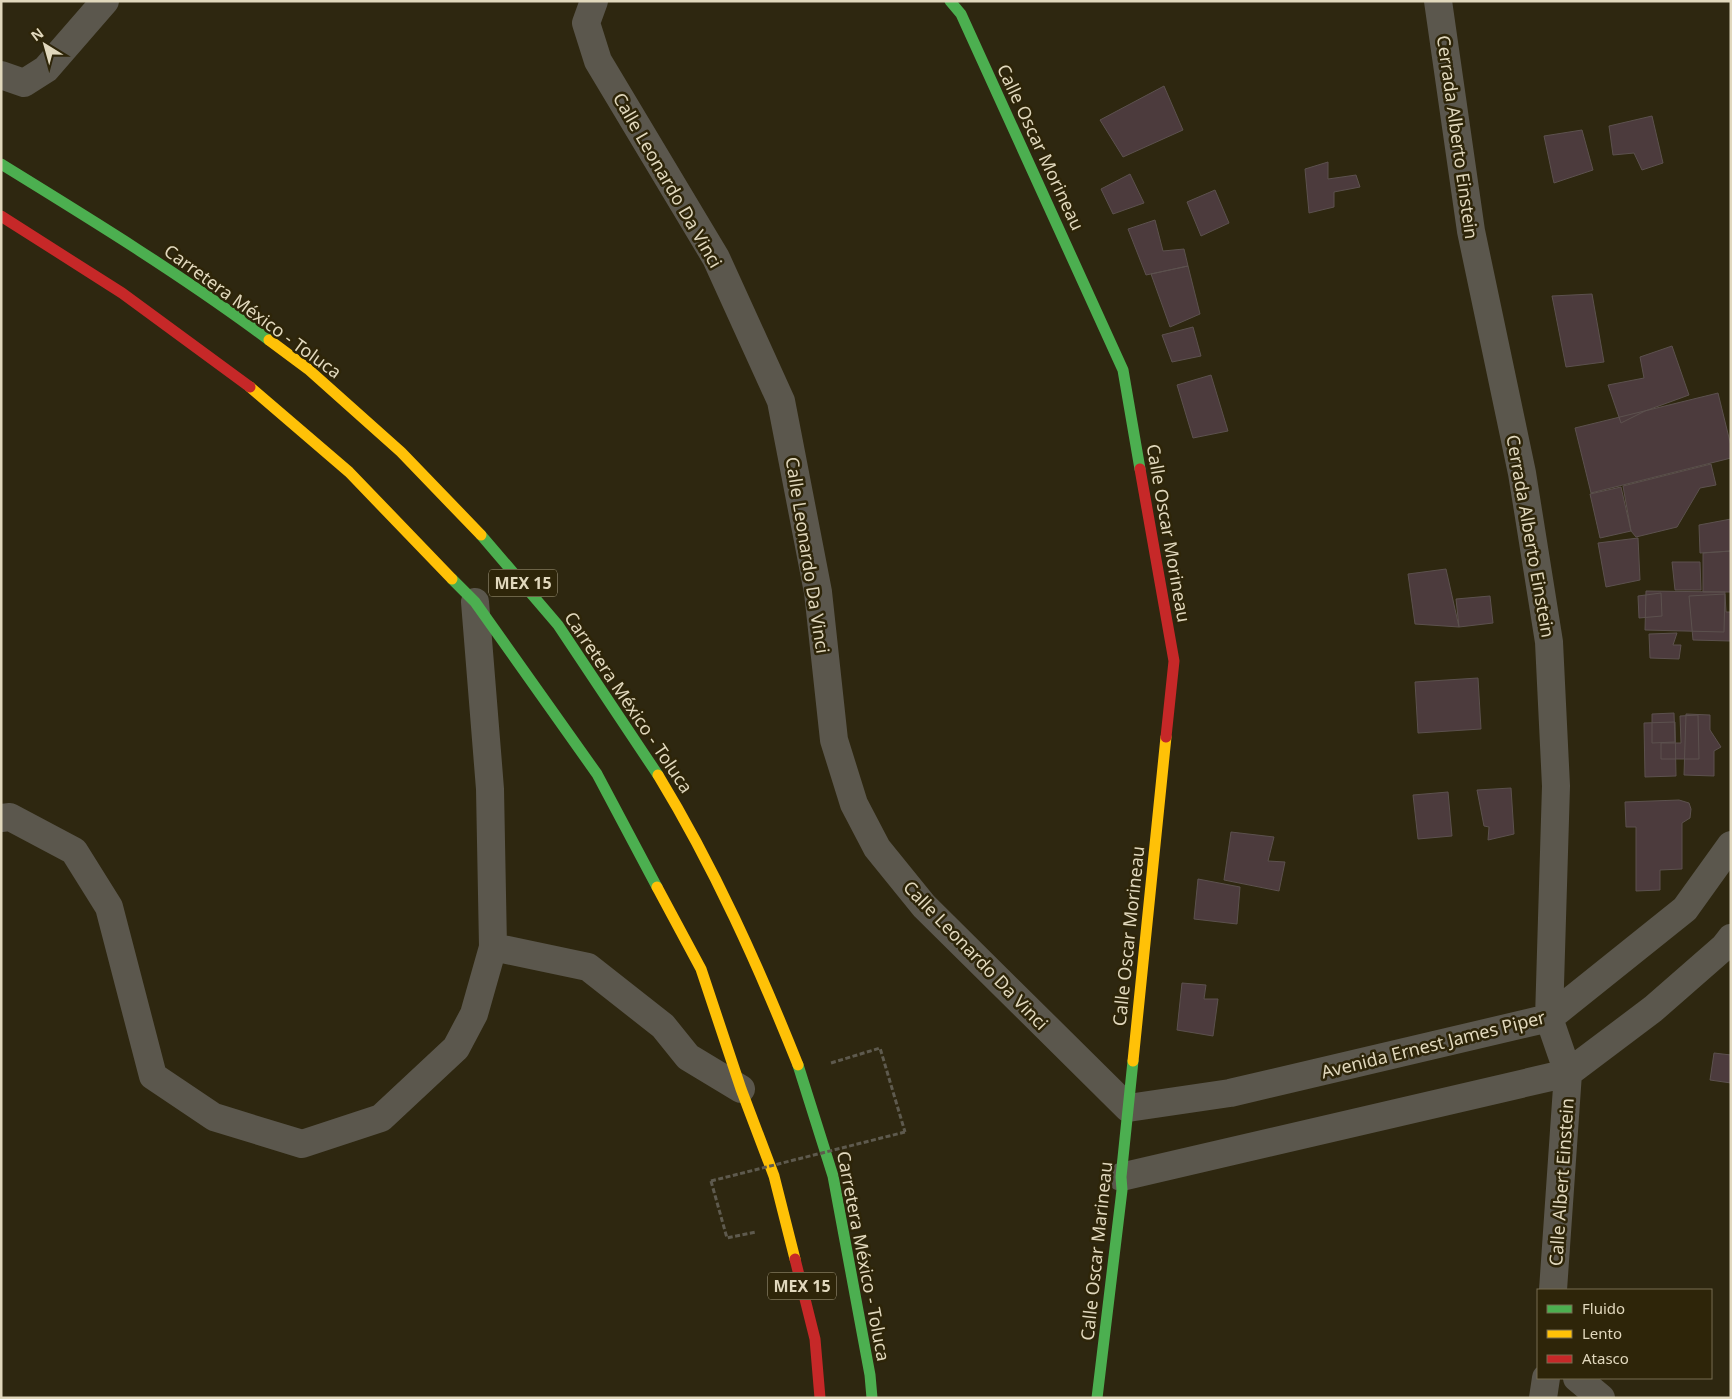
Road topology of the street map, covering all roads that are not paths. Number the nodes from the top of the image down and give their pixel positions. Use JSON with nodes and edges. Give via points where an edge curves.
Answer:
{"nodes":[{"id":1,"x":105,"y":1,"type":"edge"},
{"id":2,"x":594,"y":1,"type":"edge"},
{"id":3,"x":950,"y":1,"type":"edge"},
{"id":4,"x":1438,"y":1,"type":"edge"},
{"id":5,"x":13,"y":79,"type":"edge"},
{"id":6,"x":1,"y":164,"type":"edge"},
{"id":7,"x":1,"y":216,"type":"edge"},
{"id":8,"x":475,"y":602,"type":"junction"},
{"id":9,"x":1,"y":818,"type":"edge"},
{"id":10,"x":1731,"y":845,"type":"edge"},
{"id":11,"x":1731,"y":938,"type":"edge"},
{"id":12,"x":493,"y":947,"type":"junction"},
{"id":13,"x":1549,"y":1018,"type":"junction"},
{"id":14,"x":1568,"y":1073,"type":"junction"},
{"id":15,"x":740,"y":1089,"type":"junction"},
{"id":16,"x":1128,"y":1108,"type":"junction"},
{"id":17,"x":1121,"y":1177,"type":"junction"},
{"id":18,"x":1553,"y":1289,"type":"edge"},
{"id":19,"x":1546,"y":1379,"type":"edge"},
{"id":20,"x":1578,"y":1379,"type":"edge"},
{"id":21,"x":820,"y":1398,"type":"edge"},
{"id":22,"x":872,"y":1398,"type":"edge"},
{"id":23,"x":1097,"y":1398,"type":"edge"},
{"id":24,"x":1543,"y":1398,"type":"edge"},
{"id":25,"x":1601,"y":1398,"type":"edge"}],
"edges":[{"from":1,"to":5,"type":"street","via":[[46,69]]},
{"from":2,"to":16,"type":"street","name":"Calle Leonardo Da Vinci","via":[[586,23],[598,61],[716,258],[781,401],[818,592],[834,740],[854,804],[877,848],[924,906]]},
{"from":3,"to":16,"type":"main road","name":"Calle Oscar Morineau","via":[[961,14],[1123,370],[1174,661]]},
{"from":4,"to":13,"type":"street","name":"Cerrada Alberto Einstein","via":[[1471,231],[1522,473],[1549,642],[1556,786]]},
{"from":6,"to":22,"type":"main road","name":"Carretera México - Toluca","number":"MEX 15","via":[[131,244],[308,369],[402,452],[474,526],[558,625],[686,821],[770,993],[802,1072],[833,1176]]},
{"from":7,"to":8,"type":"main road","number":"MEX 15","via":[[122,293],[256,391],[349,472]]},
{"from":8,"to":12,"type":"street","via":[[490,789]]},
{"from":8,"to":15,"type":"main road","number":"MEX 15","via":[[597,774],[701,969]]},
{"from":9,"to":12,"type":"street","via":[[10,817],[74,851],[109,908],[153,1076],[214,1117],[302,1144],[381,1118],[456,1048],[474,1014]]},
{"from":10,"to":13,"type":"street","name":"Avenida Ernest James Piper","via":[[1685,909]]},
{"from":11,"to":14,"type":"street","via":[[1653,1009]]},
{"from":12,"to":15,"type":"street","via":[[588,967],[662,1026],[688,1057]]},
{"from":13,"to":14,"type":"street","name":"Cerrada Alberto Einstein"},
{"from":13,"to":16,"type":"street","name":"Avenida Ernest James Piper","via":[[1230,1093]]},
{"from":14,"to":17,"type":"street"},
{"from":14,"to":18,"type":"street","name":"Calle Albert Einstein"},
{"from":15,"to":21,"type":"main road","number":"MEX 15","via":[[774,1176],[787,1225],[815,1339]]},
{"from":16,"to":17,"type":"main road","name":"Calle Oscar Marineau"},
{"from":17,"to":23,"type":"main road","name":"Calle Oscar Marineau"},
{"from":19,"to":24,"type":"street"},
{"from":20,"to":25,"type":"street"}]}
